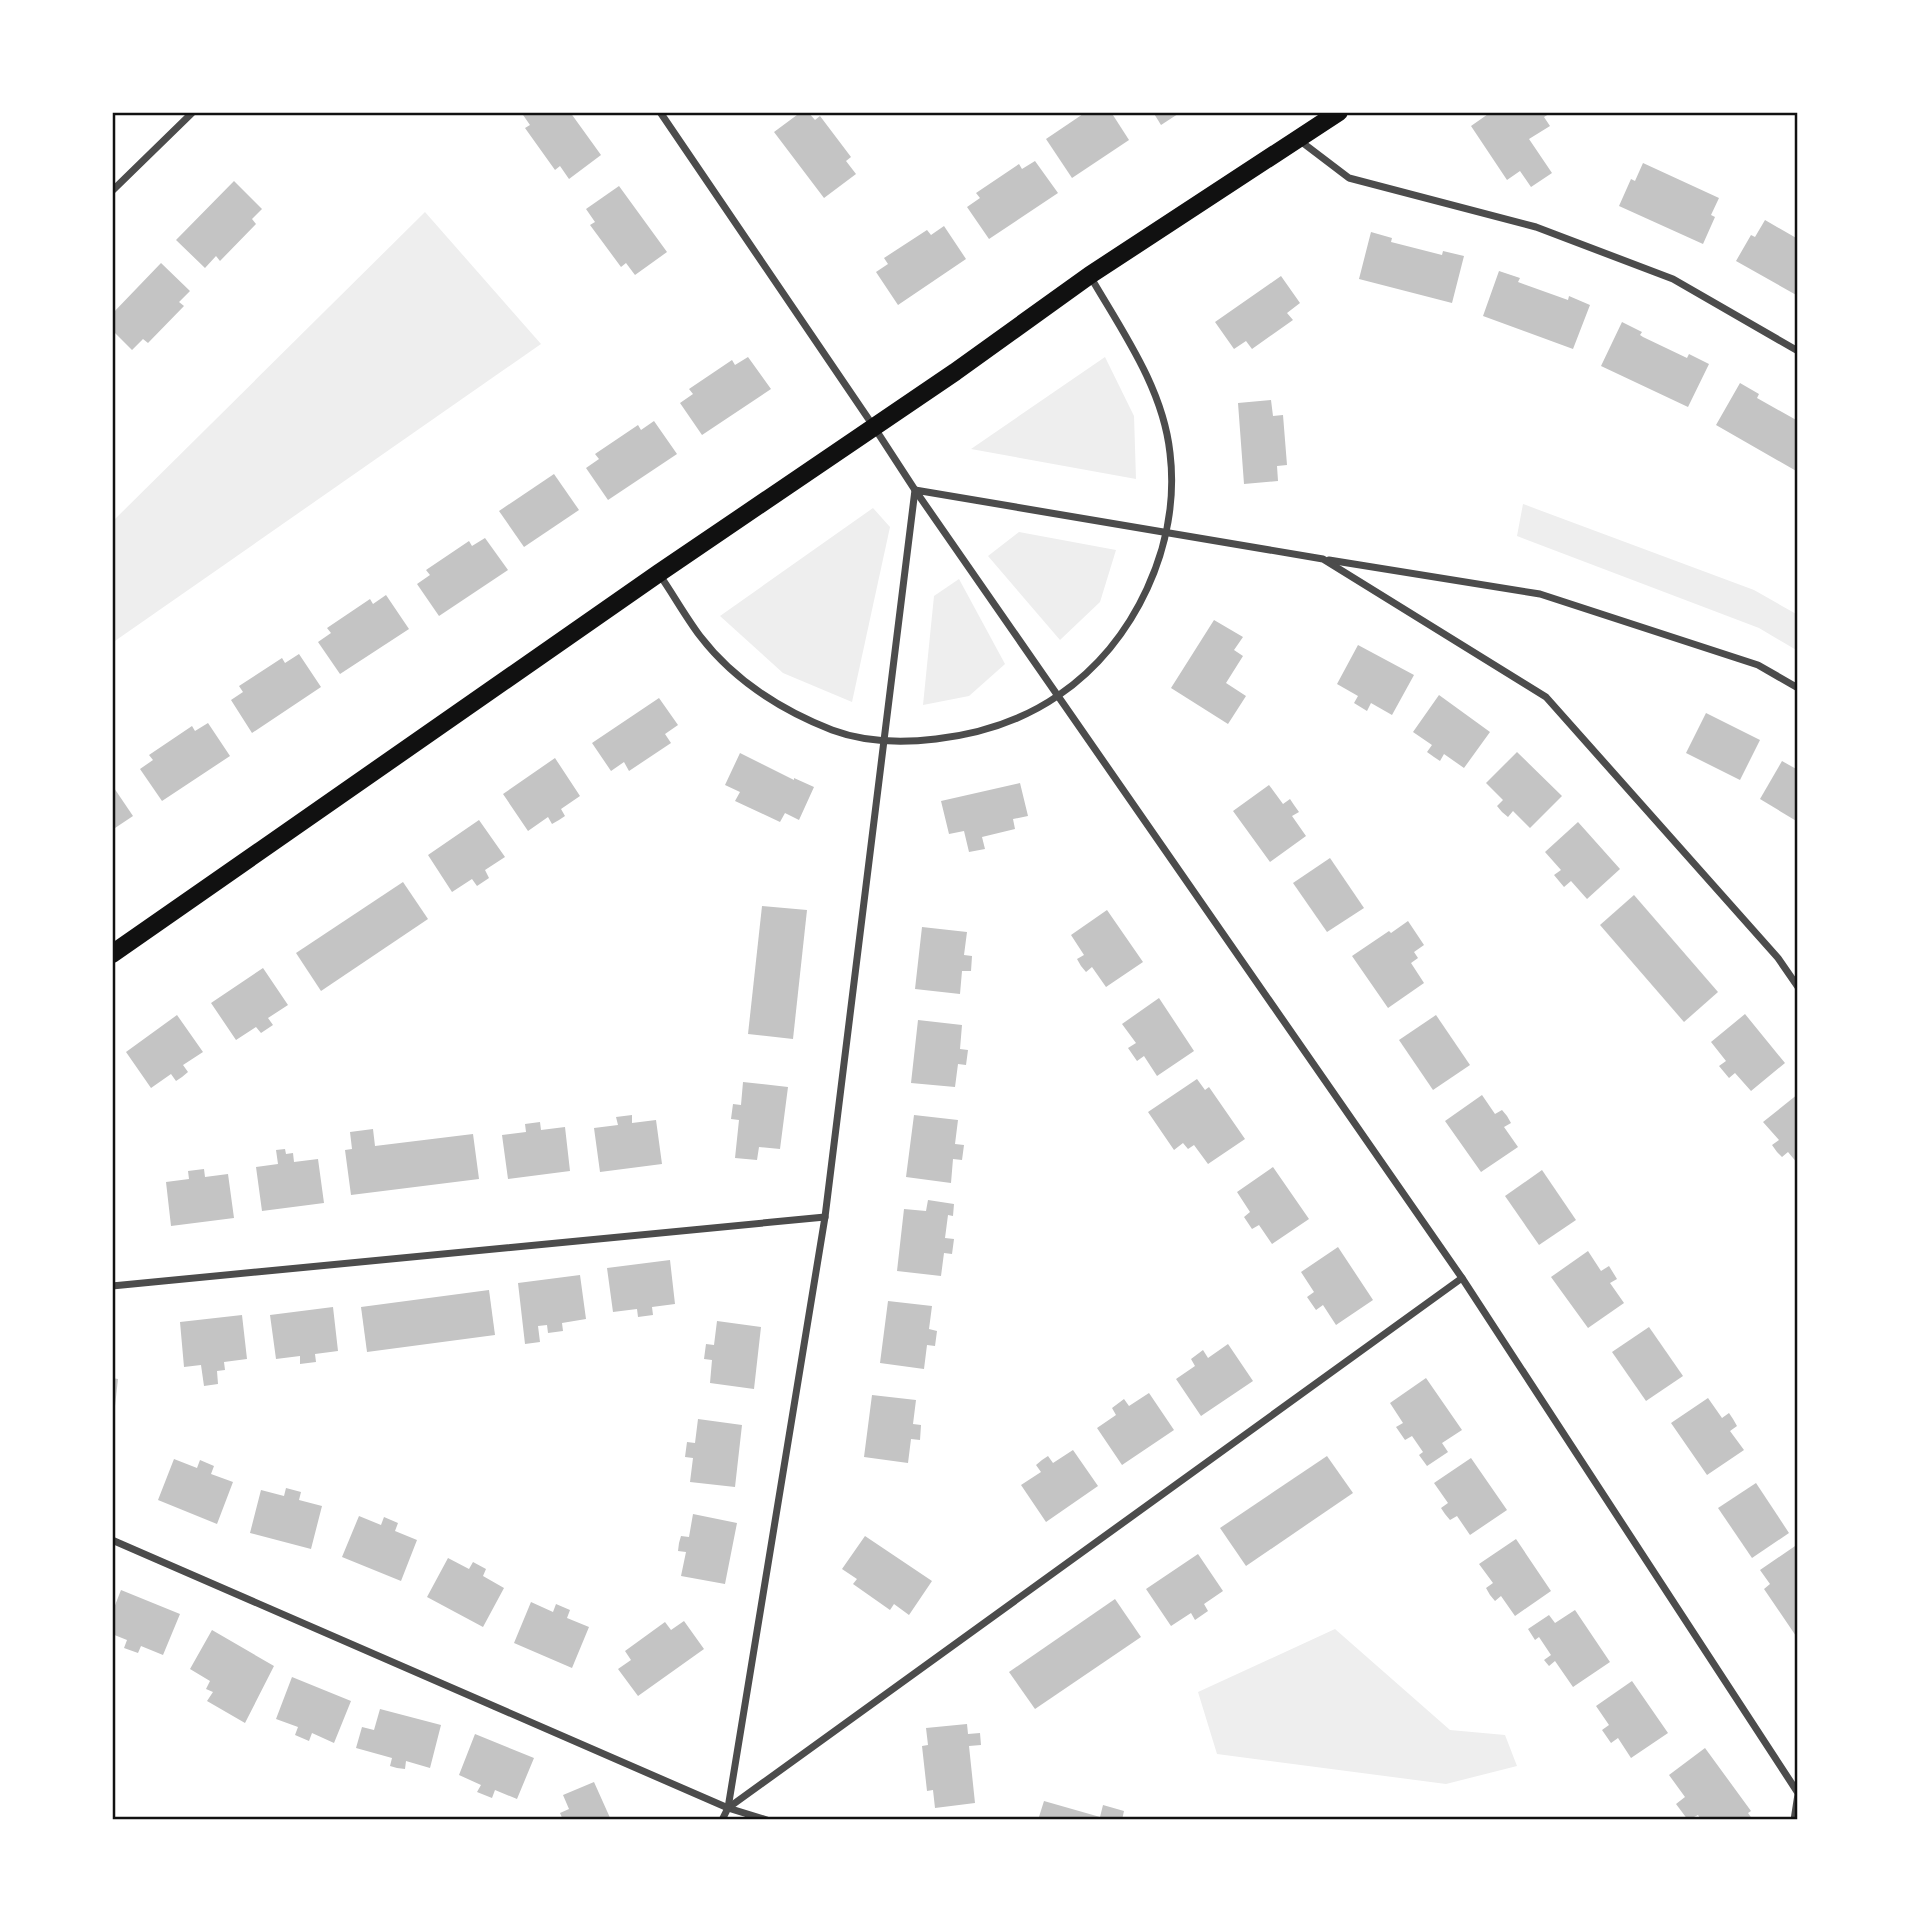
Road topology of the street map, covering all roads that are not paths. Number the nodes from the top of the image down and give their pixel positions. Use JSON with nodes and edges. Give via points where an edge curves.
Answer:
{"nodes":[{"id":1,"x":193,"y":112,"type":"edge"},
{"id":2,"x":660,"y":112,"type":"edge"},
{"id":3,"x":1339,"y":112,"type":"edge"},
{"id":4,"x":1298,"y":139,"type":"junction"},
{"id":5,"x":112,"y":191,"type":"edge"},
{"id":6,"x":1090,"y":275,"type":"junction"},
{"id":7,"x":1798,"y":351,"type":"edge"},
{"id":8,"x":874,"y":427,"type":"junction"},
{"id":9,"x":915,"y":490,"type":"junction"},
{"id":10,"x":1166,"y":533,"type":"junction"},
{"id":11,"x":1322,"y":559,"type":"junction"},
{"id":12,"x":659,"y":573,"type":"junction"},
{"id":13,"x":1798,"y":688,"type":"edge"},
{"id":14,"x":1058,"y":696,"type":"junction"},
{"id":15,"x":882,"y":741,"type":"junction"},
{"id":16,"x":112,"y":954,"type":"edge"},
{"id":17,"x":1798,"y":986,"type":"edge"},
{"id":18,"x":825,"y":1217,"type":"junction"},
{"id":19,"x":1462,"y":1278,"type":"junction"},
{"id":20,"x":112,"y":1286,"type":"edge"},
{"id":21,"x":112,"y":1539,"type":"edge"},
{"id":22,"x":1798,"y":1794,"type":"edge"},
{"id":23,"x":728,"y":1808,"type":"junction"},
{"id":24,"x":722,"y":1820,"type":"edge"},
{"id":25,"x":767,"y":1820,"type":"edge"},
{"id":26,"x":1794,"y":1820,"type":"edge"}],
"edges":[{"from":1,"to":5,"type":"street"},
{"from":2,"to":8,"type":"street"},
{"from":3,"to":4,"type":"main road"},
{"from":4,"to":6,"type":"main road"},
{"from":4,"to":7,"type":"street","via":[[1349,178],[1536,227],[1673,279]]},
{"from":6,"to":8,"type":"main road"},
{"from":6,"to":10,"type":"street","via":[[1158,403],[1170,451],[1172,504]]},
{"from":8,"to":9,"type":"street"},
{"from":8,"to":12,"type":"main road"},
{"from":9,"to":10,"type":"street"},
{"from":9,"to":14,"type":"street"},
{"from":9,"to":15,"type":"street"},
{"from":10,"to":11,"type":"street"},
{"from":10,"to":14,"type":"street","via":[[1154,574],[1121,634],[1095,666]]},
{"from":11,"to":13,"type":"street","via":[[1540,594],[1758,665]]},
{"from":11,"to":17,"type":"street","via":[[1546,697]]},
{"from":12,"to":15,"type":"street","via":[[701,637],[765,696],[835,731]]},
{"from":12,"to":16,"type":"main road"},
{"from":14,"to":15,"type":"street","via":[[969,735]]},
{"from":14,"to":19,"type":"street"},
{"from":15,"to":18,"type":"street"},
{"from":18,"to":20,"type":"street"},
{"from":18,"to":23,"type":"street"},
{"from":19,"to":22,"type":"street"},
{"from":19,"to":23,"type":"street"},
{"from":21,"to":23,"type":"street"},
{"from":22,"to":26,"type":"street"},
{"from":23,"to":24,"type":"street"},
{"from":23,"to":25,"type":"street"}]}
